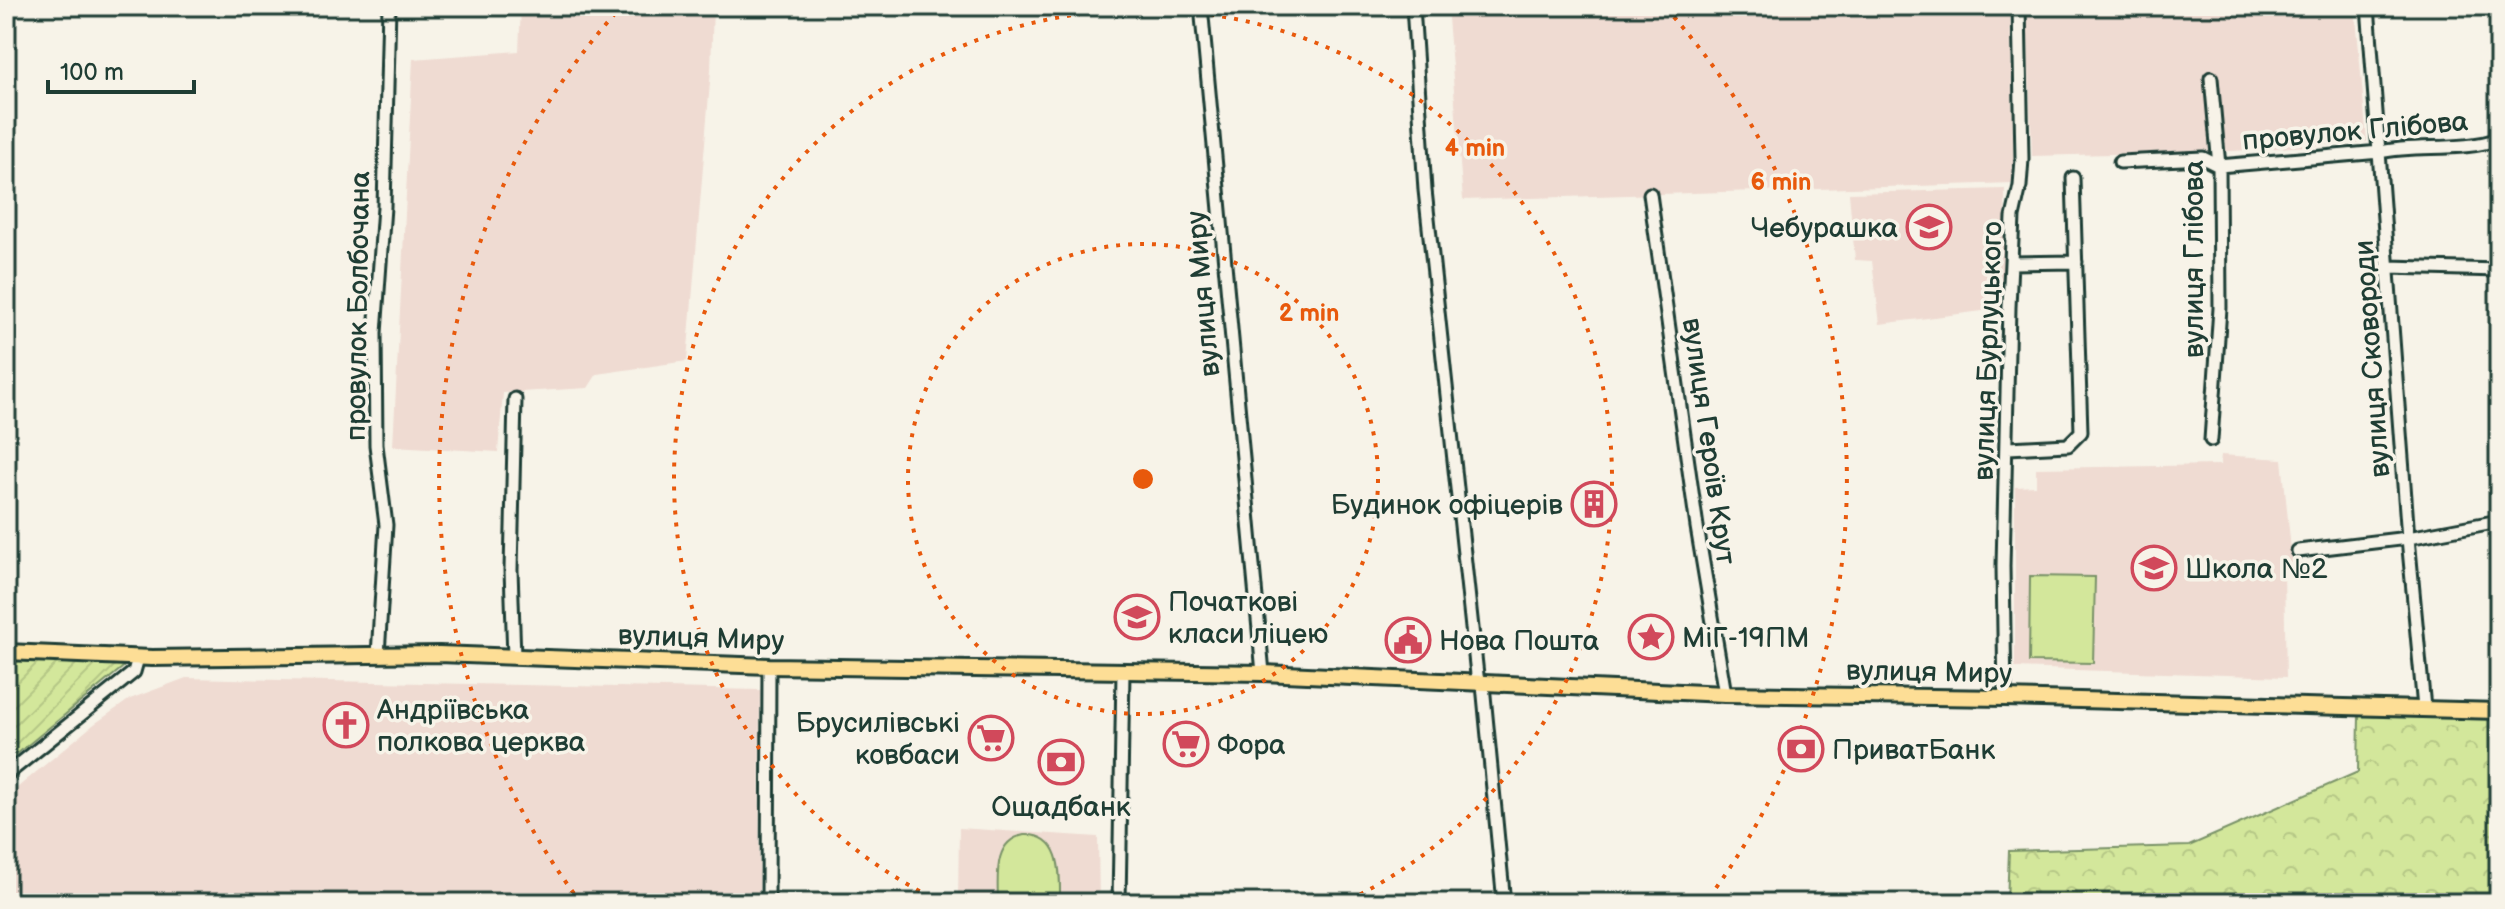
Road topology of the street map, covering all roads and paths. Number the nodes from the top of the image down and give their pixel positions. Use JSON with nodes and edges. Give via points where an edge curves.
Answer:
{"nodes":[{"id":1,"x":389,"y":6,"type":"edge"},
{"id":2,"x":1201,"y":6,"type":"edge"},
{"id":3,"x":1413,"y":6,"type":"edge"},
{"id":4,"x":2019,"y":6,"type":"edge"},
{"id":5,"x":2368,"y":6,"type":"edge"},
{"id":6,"x":2211,"y":78,"type":"dead end"},
{"id":7,"x":2499,"y":139,"type":"edge"},
{"id":8,"x":2380,"y":152,"type":"junction"},
{"id":9,"x":2120,"y":162,"type":"dead end"},
{"id":10,"x":2219,"y":166,"type":"junction"},
{"id":11,"x":2073,"y":178,"type":"dead end"},
{"id":12,"x":1650,"y":194,"type":"dead end"},
{"id":13,"x":2076,"y":262,"type":"junction"},
{"id":14,"x":2011,"y":263,"type":"junction"},
{"id":15,"x":2389,"y":267,"type":"junction"},
{"id":16,"x":2499,"y":270,"type":"edge"},
{"id":17,"x":515,"y":399,"type":"dead end"},
{"id":18,"x":2211,"y":440,"type":"dead end"},
{"id":19,"x":2008,"y":448,"type":"junction"},
{"id":20,"x":2499,"y":521,"type":"edge"},
{"id":21,"x":2408,"y":538,"type":"junction"},
{"id":22,"x":2298,"y":551,"type":"dead end"},
{"id":23,"x":6,"y":652,"type":"edge"},
{"id":24,"x":378,"y":655,"type":"junction"},
{"id":25,"x":514,"y":657,"type":"junction"},
{"id":26,"x":138,"y":658,"type":"junction"},
{"id":27,"x":769,"y":666,"type":"junction"},
{"id":28,"x":1123,"y":672,"type":"junction"},
{"id":29,"x":1263,"y":673,"type":"junction"},
{"id":30,"x":1480,"y":684,"type":"junction"},
{"id":31,"x":1725,"y":694,"type":"junction"},
{"id":32,"x":2005,"y":698,"type":"junction"},
{"id":33,"x":2424,"y":708,"type":"junction"},
{"id":34,"x":2499,"y":711,"type":"edge"},
{"id":35,"x":6,"y":775,"type":"edge"},
{"id":36,"x":768,"y":903,"type":"edge"},
{"id":37,"x":1119,"y":903,"type":"edge"},
{"id":38,"x":1504,"y":903,"type":"edge"}],
"edges":[{"from":1,"to":24,"type":"street","name":"провулок Болбочана","via":[[375,333],[376,445],[386,525]]},
{"from":2,"to":29,"type":"street","name":"вулиця Миру"},
{"from":3,"to":30,"type":"street","via":[[1425,190]]},
{"from":4,"to":14,"type":"street","name":"вулиця Бурлуцького","via":[[2022,159]]},
{"from":5,"to":8,"type":"street","name":"вулиця Сковороди"},
{"from":6,"to":10,"type":"street","name":"вулиця Глібова"},
{"from":7,"to":8,"type":"street","name":"провулок Глібова"},
{"from":8,"to":10,"type":"street","name":"провулок Глібова"},
{"from":8,"to":15,"type":"street","name":"вулиця Сковороди"},
{"from":9,"to":10,"type":"street","name":"провулок Глібова","via":[[2203,158]]},
{"from":10,"to":18,"type":"street","name":"вулиця Глібова","via":[[2220,308]]},
{"from":11,"to":13,"type":"street"},
{"from":12,"to":31,"type":"street","name":"вулиця Героїв Крут"},
{"from":13,"to":14,"type":"street"},
{"from":13,"to":19,"type":"street","via":[[2081,432],[2068,445]]},
{"from":14,"to":19,"type":"street","name":"вулиця Бурлуцького"},
{"from":15,"to":16,"type":"street"},
{"from":15,"to":21,"type":"street","name":"вулиця Сковороди"},
{"from":17,"to":25,"type":"street"},
{"from":19,"to":32,"type":"street","name":"вулиця Бурлуцького"},
{"from":20,"to":21,"type":"street"},
{"from":21,"to":22,"type":"street"},
{"from":21,"to":33,"type":"street","name":"вулиця Сковороди"},
{"from":23,"to":26,"type":"main road","name":"вулиця Миру"},
{"from":24,"to":25,"type":"main road","name":"вулиця Миру"},
{"from":24,"to":26,"type":"main road","name":"вулиця Миру"},
{"from":25,"to":27,"type":"main road","name":"вулиця Миру"},
{"from":26,"to":35,"type":"street","via":[[134,672]]},
{"from":27,"to":28,"type":"main road","name":"вулиця Миру"},
{"from":27,"to":36,"type":"street"},
{"from":28,"to":29,"type":"main road","name":"вулиця Миру"},
{"from":28,"to":37,"type":"street"},
{"from":29,"to":30,"type":"main road","name":"вулиця Миру"},
{"from":30,"to":31,"type":"main road","name":"вулиця Миру"},
{"from":30,"to":38,"type":"street"},
{"from":31,"to":32,"type":"main road","name":"вулиця Миру"},
{"from":32,"to":33,"type":"main road","name":"вулиця Миру"},
{"from":33,"to":34,"type":"main road","name":"вулиця Миру"}]}
